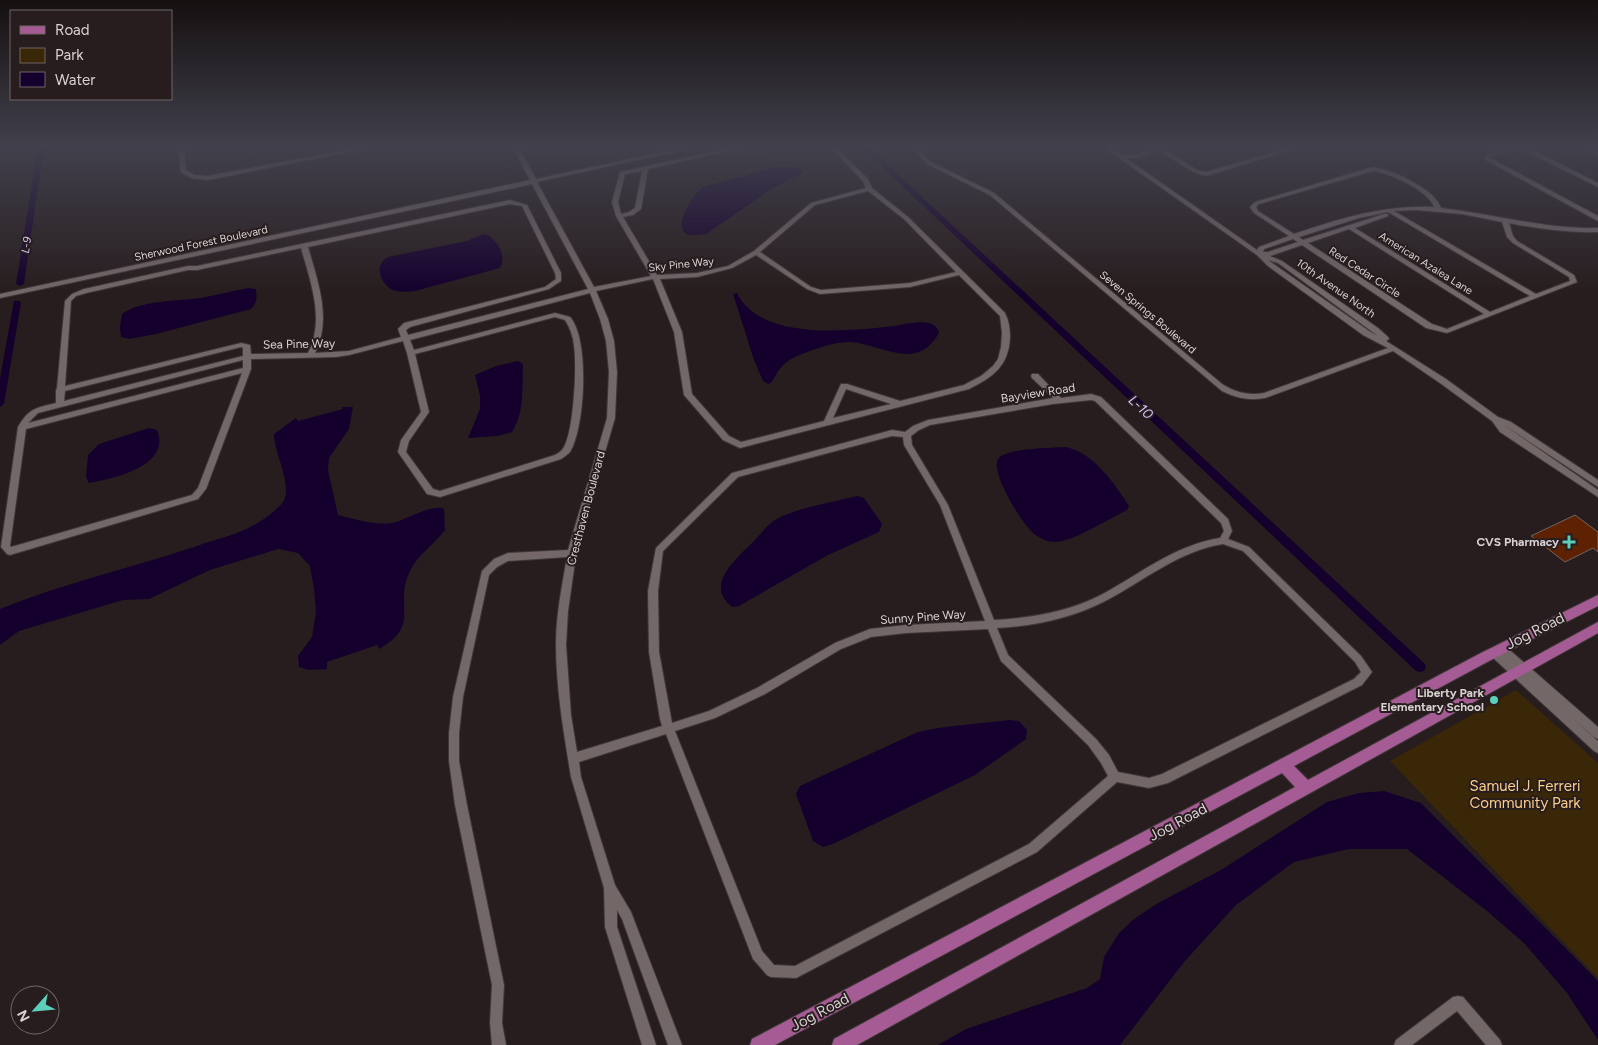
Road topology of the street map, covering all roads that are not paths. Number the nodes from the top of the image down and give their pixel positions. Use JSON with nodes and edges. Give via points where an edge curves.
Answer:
{"nodes":[{"id":1,"x":474,"y":195,"type":"edge"},
{"id":2,"x":541,"y":195,"type":"edge"},
{"id":3,"x":617,"y":195,"type":"edge"},
{"id":4,"x":640,"y":195,"type":"edge"},
{"id":5,"x":847,"y":195,"type":"edge"},
{"id":6,"x":876,"y":195,"type":"edge"},
{"id":7,"x":993,"y":195,"type":"edge"},
{"id":8,"x":1177,"y":195,"type":"edge"},
{"id":9,"x":1288,"y":195,"type":"edge"},
{"id":10,"x":1428,"y":195,"type":"edge"},
{"id":11,"x":1553,"y":195,"type":"edge"},
{"id":12,"x":1438,"y":210,"type":"junction"},
{"id":13,"x":1390,"y":211,"type":"junction"},
{"id":14,"x":619,"y":216,"type":"junction"},
{"id":15,"x":1598,"y":219,"type":"edge"},
{"id":16,"x":1505,"y":220,"type":"junction"},
{"id":17,"x":1351,"y":228,"type":"junction"},
{"id":18,"x":1598,"y":230,"type":"edge"},
{"id":19,"x":1294,"y":237,"type":"junction"},
{"id":20,"x":1303,"y":243,"type":"junction"},
{"id":21,"x":304,"y":246,"type":"junction"},
{"id":22,"x":756,"y":252,"type":"junction"},
{"id":23,"x":1259,"y":254,"type":"junction"},
{"id":24,"x":959,"y":272,"type":"junction"},
{"id":25,"x":654,"y":277,"type":"junction"},
{"id":26,"x":592,"y":290,"type":"junction"},
{"id":27,"x":0,"y":296,"type":"edge"},
{"id":28,"x":516,"y":296,"type":"junction"},
{"id":29,"x":1536,"y":297,"type":"junction"},
{"id":30,"x":522,"y":308,"type":"junction"},
{"id":31,"x":1490,"y":315,"type":"junction"},
{"id":32,"x":528,"y":321,"type":"junction"},
{"id":33,"x":406,"y":339,"type":"junction"},
{"id":34,"x":1394,"y":348,"type":"junction"},
{"id":35,"x":412,"y":353,"type":"junction"},
{"id":36,"x":247,"y":356,"type":"junction"},
{"id":37,"x":310,"y":356,"type":"junction"},
{"id":38,"x":247,"y":369,"type":"junction"},
{"id":39,"x":1035,"y":376,"type":"dead end"},
{"id":40,"x":60,"y":390,"type":"junction"},
{"id":41,"x":1059,"y":400,"type":"junction"},
{"id":42,"x":898,"y":403,"type":"junction"},
{"id":43,"x":60,"y":405,"type":"junction"},
{"id":44,"x":1495,"y":419,"type":"junction"},
{"id":45,"x":828,"y":422,"type":"junction"},
{"id":46,"x":22,"y":427,"type":"junction"},
{"id":47,"x":907,"y":434,"type":"junction"},
{"id":48,"x":1598,"y":484,"type":"edge"},
{"id":49,"x":1598,"y":494,"type":"edge"},
{"id":50,"x":1223,"y":541,"type":"junction"},
{"id":51,"x":572,"y":553,"type":"junction"},
{"id":52,"x":1598,"y":600,"type":"edge"},
{"id":53,"x":990,"y":625,"type":"junction"},
{"id":54,"x":1598,"y":627,"type":"edge"},
{"id":55,"x":1498,"y":651,"type":"junction"},
{"id":56,"x":1519,"y":670,"type":"junction"},
{"id":57,"x":668,"y":728,"type":"junction"},
{"id":58,"x":1598,"y":734,"type":"edge"},
{"id":59,"x":1598,"y":748,"type":"edge"},
{"id":60,"x":572,"y":759,"type":"junction"},
{"id":61,"x":1285,"y":766,"type":"junction"},
{"id":62,"x":1115,"y":777,"type":"junction"},
{"id":63,"x":1305,"y":787,"type":"junction"},
{"id":64,"x":610,"y":888,"type":"junction"},
{"id":65,"x":499,"y":1045,"type":"edge"},
{"id":66,"x":650,"y":1045,"type":"edge"},
{"id":67,"x":675,"y":1045,"type":"edge"},
{"id":68,"x":758,"y":1045,"type":"edge"},
{"id":69,"x":840,"y":1045,"type":"edge"},
{"id":70,"x":1401,"y":1045,"type":"edge"},
{"id":71,"x":1495,"y":1045,"type":"edge"}],
"edges":[{"from":1,"to":27,"type":"street","name":"Sherwood Forest Boulevard"},
{"from":2,"to":26,"type":"street","name":"Cresthaven Boulevard"},
{"from":3,"to":14,"type":"street","via":[[615,202]]},
{"from":4,"to":14,"type":"street","via":[[638,209]]},
{"from":5,"to":22,"type":"street","name":"Sky Pine Way","via":[[813,204]]},
{"from":6,"to":24,"type":"street","via":[[906,218]]},
{"from":7,"to":34,"type":"street","name":"Seven Springs Boulevard","via":[[1230,392],[1248,397],[1265,395]]},
{"from":8,"to":23,"type":"street","name":"10th Avenue North"},
{"from":9,"to":19,"type":"street","name":"Red Cedar Circle","via":[[1253,207]]},
{"from":10,"to":12,"type":"street","name":"Red Cedar Circle"},
{"from":11,"to":15,"type":"street"},
{"from":12,"to":13,"type":"street","via":[[1407,208]]},
{"from":12,"to":16,"type":"street"},
{"from":13,"to":17,"type":"street"},
{"from":13,"to":19,"type":"street","via":[[1373,212]]},
{"from":13,"to":29,"type":"street"},
{"from":14,"to":25,"type":"street"},
{"from":16,"to":18,"type":"street","via":[[1551,228]]},
{"from":16,"to":29,"type":"street","name":"Red Cedar Circle","via":[[1515,242],[1574,279],[1572,284]]},
{"from":17,"to":20,"type":"street"},
{"from":17,"to":31,"type":"street","name":"American Azalea Lane"},
{"from":19,"to":20,"type":"street","name":"Red Cedar Circle"},
{"from":19,"to":23,"type":"street","via":[[1261,248]]},
{"from":20,"to":23,"type":"street"},
{"from":20,"to":31,"type":"street","name":"Red Cedar Circle","via":[[1435,329],[1447,331]]},
{"from":21,"to":28,"type":"street","via":[[518,202],[524,205],[559,280],[547,288]]},
{"from":21,"to":37,"type":"street","via":[[319,304],[318,344]]},
{"from":21,"to":40,"type":"street","via":[[84,290],[74,295],[68,301]]},
{"from":22,"to":24,"type":"street","via":[[820,292],[910,285]]},
{"from":22,"to":25,"type":"street","name":"Sky Pine Way","via":[[719,271]]},
{"from":23,"to":34,"type":"street","name":"10th Avenue North","via":[[1366,332]]},
{"from":24,"to":42,"type":"street","via":[[1003,314],[1007,325],[1000,363],[985,377],[966,387]]},
{"from":25,"to":26,"type":"street","name":"Sky Pine Way"},
{"from":25,"to":45,"type":"street","via":[[678,332],[688,395],[726,438],[740,445]]},
{"from":26,"to":30,"type":"street","name":"Sea Pine Way"},
{"from":26,"to":51,"type":"street","name":"Cresthaven Boulevard","via":[[610,341],[613,394],[611,418]]},
{"from":28,"to":30,"type":"street"},
{"from":28,"to":33,"type":"street","via":[[407,324],[402,329]]},
{"from":29,"to":31,"type":"street","name":"Red Cedar Circle"},
{"from":30,"to":32,"type":"street"},
{"from":30,"to":33,"type":"street","name":"Sea Pine Way"},
{"from":32,"to":35,"type":"street"},
{"from":32,"to":35,"type":"street","via":[[555,315],[565,317],[574,329],[580,363],[576,415],[566,451],[558,457],[440,494],[430,492],[402,452],[405,440],[425,412]]},
{"from":33,"to":35,"type":"street"},
{"from":33,"to":37,"type":"street","name":"Sea Pine Way","via":[[349,353]]},
{"from":34,"to":44,"type":"street","name":"10th Avenue North"},
{"from":36,"to":37,"type":"street","name":"Sea Pine Way"},
{"from":36,"to":38,"type":"street"},
{"from":36,"to":40,"type":"street","via":[[247,347],[241,345]]},
{"from":36,"to":43,"type":"street","name":"Sea Pine Way"},
{"from":38,"to":46,"type":"street"},
{"from":38,"to":46,"type":"street","via":[[202,489],[195,497],[10,551],[6,547]]},
{"from":39,"to":41,"type":"street"},
{"from":40,"to":43,"type":"street"},
{"from":41,"to":47,"type":"street","name":"Bayview Road","via":[[928,423]]},
{"from":41,"to":50,"type":"street","name":"Bayview Road","via":[[1098,399],[1225,520],[1228,531]]},
{"from":42,"to":45,"type":"street"},
{"from":42,"to":45,"type":"street","via":[[844,386]]},
{"from":43,"to":46,"type":"street","name":"Sea Pine Way","via":[[35,411]]},
{"from":44,"to":48,"type":"street","name":"10th Avenue North","via":[[1508,424]]},
{"from":44,"to":49,"type":"street","name":"10th Avenue North","via":[[1503,430]]},
{"from":47,"to":53,"type":"street","via":[[908,445],[944,505]]},
{"from":47,"to":57,"type":"street","via":[[892,433],[734,476],[659,550],[653,592],[654,652]]},
{"from":50,"to":53,"type":"street","name":"Sunny Pine Way","via":[[1204,544],[1172,558],[1103,598],[1072,611],[1046,618]]},
{"from":50,"to":62,"type":"street","via":[[1246,549],[1358,659],[1367,672],[1358,682],[1164,779],[1149,783]]},
{"from":51,"to":60,"type":"street","name":"Cresthaven Boulevard","via":[[561,645]]},
{"from":51,"to":65,"type":"street","via":[[504,557],[485,574],[458,697],[454,761],[498,985],[496,1023]]},
{"from":52,"to":55,"type":"main road","name":"Jog Road"},
{"from":53,"to":57,"type":"street","name":"Sunny Pine Way","via":[[888,630],[853,639],[740,702]]},
{"from":53,"to":62,"type":"street","via":[[1004,658],[1092,742]]},
{"from":54,"to":56,"type":"main road","name":"Jog Road"},
{"from":55,"to":56,"type":"street"},
{"from":55,"to":61,"type":"main road","name":"Jog Road"},
{"from":56,"to":58,"type":"street"},
{"from":56,"to":59,"type":"street"},
{"from":56,"to":63,"type":"main road","name":"Jog Road"},
{"from":57,"to":60,"type":"street","name":"Sunny Pine Way"},
{"from":57,"to":62,"type":"street","via":[[756,954],[770,972],[796,972],[1033,848]]},
{"from":60,"to":64,"type":"street","name":"Cresthaven Boulevard"},
{"from":61,"to":63,"type":"main road"},
{"from":61,"to":68,"type":"main road","name":"Jog Road"},
{"from":63,"to":69,"type":"main road","name":"Jog Road"},
{"from":64,"to":66,"type":"street","name":"Cresthaven Boulevard","via":[[611,927]]},
{"from":64,"to":67,"type":"street","name":"Cresthaven Boulevard","via":[[627,916]]},
{"from":70,"to":71,"type":"street","via":[[1458,1002]]}]}
